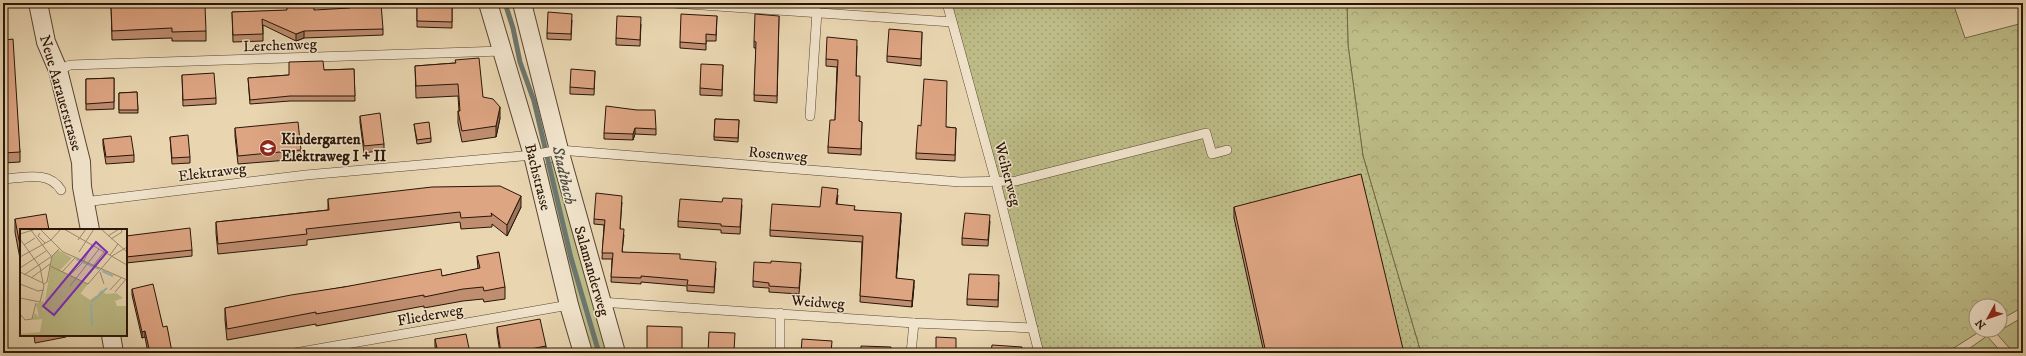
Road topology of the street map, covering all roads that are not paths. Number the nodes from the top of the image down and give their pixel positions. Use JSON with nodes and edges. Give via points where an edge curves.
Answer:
{"nodes":[{"id":1,"x":38,"y":3,"type":"edge"},
{"id":2,"x":488,"y":3,"type":"edge"},
{"id":3,"x":522,"y":3,"type":"edge"},
{"id":4,"x":673,"y":3,"type":"edge"},
{"id":5,"x":947,"y":3,"type":"edge"},
{"id":6,"x":817,"y":12,"type":"junction"},
{"id":7,"x":952,"y":22,"type":"junction"},
{"id":8,"x":503,"y":51,"type":"junction"},
{"id":9,"x":58,"y":70,"type":"junction"},
{"id":10,"x":810,"y":116,"type":"dead end"},
{"id":11,"x":558,"y":150,"type":"junction"},
{"id":12,"x":1227,"y":150,"type":"dead end"},
{"id":13,"x":533,"y":155,"type":"junction"},
{"id":14,"x":3,"y":179,"type":"edge"},
{"id":15,"x":996,"y":182,"type":"junction"},
{"id":16,"x":61,"y":190,"type":"dead end"},
{"id":17,"x":84,"y":202,"type":"junction"},
{"id":18,"x":90,"y":229,"type":"edge"},
{"id":19,"x":600,"y":302,"type":"junction"},
{"id":20,"x":569,"y":305,"type":"junction"},
{"id":21,"x":780,"y":313,"type":"junction"},
{"id":22,"x":914,"y":323,"type":"junction"},
{"id":23,"x":1033,"y":328,"type":"junction"},
{"id":24,"x":111,"y":336,"type":"edge"},
{"id":25,"x":114,"y":353,"type":"edge"},
{"id":26,"x":296,"y":353,"type":"edge"},
{"id":27,"x":583,"y":353,"type":"edge"},
{"id":28,"x":616,"y":353,"type":"edge"},
{"id":29,"x":780,"y":353,"type":"edge"},
{"id":30,"x":911,"y":353,"type":"edge"},
{"id":31,"x":1039,"y":353,"type":"edge"}],
"edges":[{"from":1,"to":9,"type":"street","name":"Neue Aarauerstrasse","via":[[46,42]]},
{"from":2,"to":8,"type":"street","name":"Bachstrasse"},
{"from":3,"to":11,"type":"street","name":"Salamanderweg"},
{"from":4,"to":6,"type":"lane"},
{"from":5,"to":7,"type":"lane","name":"Weiherweg"},
{"from":6,"to":7,"type":"lane"},
{"from":6,"to":10,"type":"lane"},
{"from":7,"to":15,"type":"lane","name":"Weiherweg"},
{"from":8,"to":9,"type":"lane","name":"Lerchenweg","via":[[70,66]]},
{"from":8,"to":13,"type":"street","name":"Bachstrasse"},
{"from":9,"to":17,"type":"street","name":"Neue Aarauerstrasse","via":[[81,162]]},
{"from":11,"to":13,"type":"lane","name":"Elektraweg"},
{"from":11,"to":15,"type":"lane","name":"Rosenweg","via":[[960,182]]},
{"from":11,"to":19,"type":"street","name":"Salamanderweg"},
{"from":12,"to":15,"type":"lane","name":"Rosenweg","via":[[1212,154],[1206,133],[1016,181]]},
{"from":13,"to":17,"type":"lane","name":"Elektraweg","via":[[306,175]]},
{"from":13,"to":20,"type":"street","name":"Bachstrasse"},
{"from":14,"to":16,"type":"lane","via":[[46,177],[57,183]]},
{"from":15,"to":23,"type":"lane","name":"Weiherweg"},
{"from":17,"to":18,"type":"street","name":"Neue Aarauerstrasse"},
{"from":19,"to":21,"type":"lane","name":"Weidweg"},
{"from":19,"to":28,"type":"street","name":"Salamanderweg"},
{"from":20,"to":26,"type":"lane","name":"Fliederweg"},
{"from":20,"to":27,"type":"street","name":"Bachstrasse"},
{"from":21,"to":22,"type":"lane","name":"Weidweg"},
{"from":21,"to":29,"type":"lane"},
{"from":22,"to":23,"type":"lane","name":"Weidweg"},
{"from":22,"to":30,"type":"lane"},
{"from":23,"to":31,"type":"lane","name":"Weiherweg"},
{"from":24,"to":25,"type":"street"}]}
